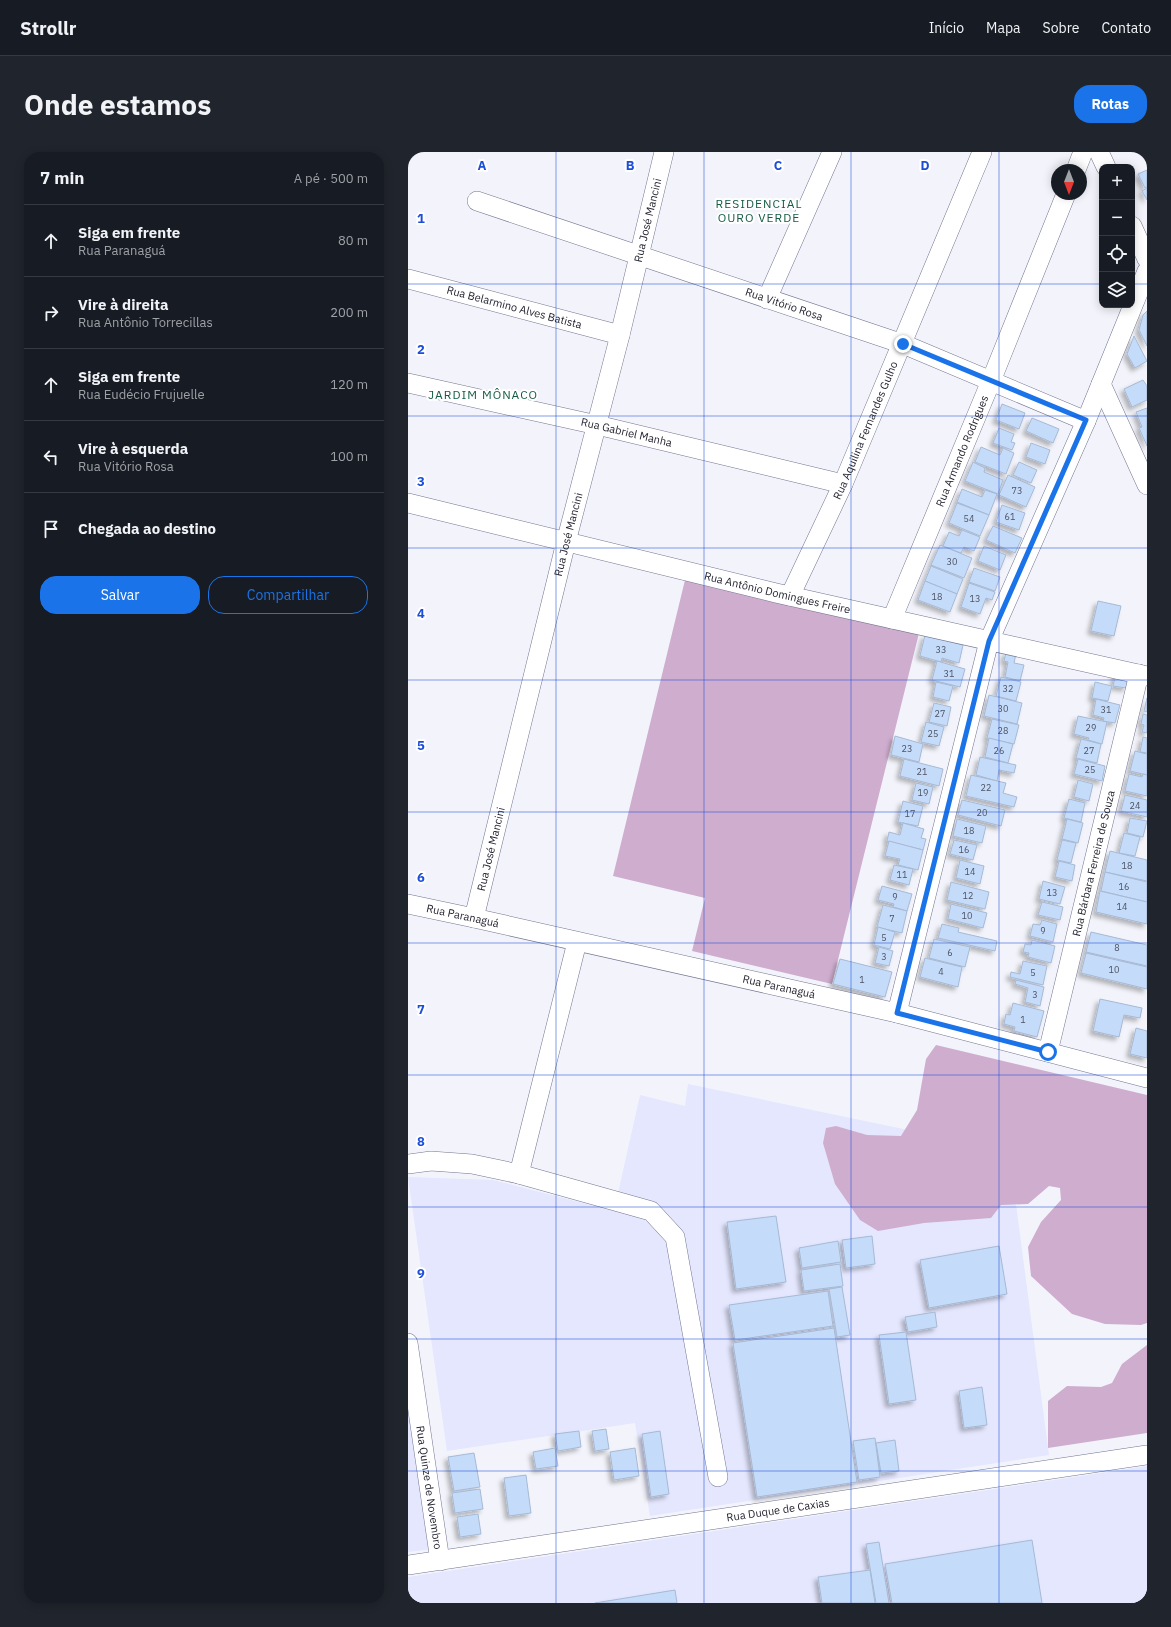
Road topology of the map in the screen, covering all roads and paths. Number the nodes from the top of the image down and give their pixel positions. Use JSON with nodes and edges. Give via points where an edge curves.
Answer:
{"nodes":[{"id":1,"x":664,"y":152,"type":"edge"},
{"id":2,"x":832,"y":152,"type":"edge"},
{"id":3,"x":982,"y":152,"type":"edge"},
{"id":4,"x":1083,"y":152,"type":"edge"},
{"id":5,"x":1099,"y":152,"type":"edge"},
{"id":6,"x":1078,"y":164,"type":"edge"},
{"id":7,"x":1105,"y":164,"type":"edge"},
{"id":8,"x":1064,"y":200,"type":"edge"},
{"id":9,"x":477,"y":201,"type":"dead end"},
{"id":10,"x":1135,"y":233,"type":"edge"},
{"id":11,"x":639,"y":256,"type":"junction"},
{"id":12,"x":1147,"y":259,"type":"edge"},
{"id":13,"x":1147,"y":271,"type":"edge"},
{"id":14,"x":408,"y":279,"type":"edge"},
{"id":15,"x":767,"y":299,"type":"junction"},
{"id":16,"x":620,"y":335,"type":"junction"},
{"id":17,"x":903,"y":344,"type":"junction"},
{"id":18,"x":991,"y":381,"type":"junction"},
{"id":19,"x":408,"y":383,"type":"edge"},
{"id":20,"x":1101,"y":384,"type":"junction"},
{"id":21,"x":1086,"y":420,"type":"junction"},
{"id":22,"x":597,"y":425,"type":"junction"},
{"id":23,"x":844,"y":484,"type":"junction"},
{"id":24,"x":1147,"y":485,"type":"edge"},
{"id":25,"x":408,"y":503,"type":"edge"},
{"id":26,"x":566,"y":542,"type":"junction"},
{"id":27,"x":790,"y":596,"type":"junction"},
{"id":28,"x":892,"y":619,"type":"junction"},
{"id":29,"x":989,"y":641,"type":"junction"},
{"id":30,"x":1143,"y":675,"type":"edge"},
{"id":31,"x":408,"y":904,"type":"edge"},
{"id":32,"x":474,"y":918,"type":"junction"},
{"id":33,"x":577,"y":942,"type":"junction"},
{"id":34,"x":897,"y":1013,"type":"junction"},
{"id":35,"x":1048,"y":1052,"type":"junction"},
{"id":36,"x":1147,"y":1078,"type":"edge"},
{"id":37,"x":408,"y":1164,"type":"edge"},
{"id":38,"x":519,"y":1174,"type":"junction"},
{"id":39,"x":408,"y":1349,"type":"edge"},
{"id":40,"x":1147,"y":1455,"type":"edge"},
{"id":41,"x":718,"y":1477,"type":"dead end"},
{"id":42,"x":440,"y":1560,"type":"junction"},
{"id":43,"x":408,"y":1565,"type":"edge"}],
"edges":[{"from":1,"to":11,"type":"street","name":"Rua José Mancini"},
{"from":2,"to":15,"type":"street"},
{"from":3,"to":17,"type":"street","name":"Rua Aquilina Fernandes Gulho"},
{"from":4,"to":6,"type":"street"},
{"from":5,"to":7,"type":"street"},
{"from":8,"to":18,"type":"street","name":"Rua Armando Rodrigues"},
{"from":9,"to":11,"type":"street","name":"Rua Vitório Rosa"},
{"from":10,"to":12,"type":"street"},
{"from":11,"to":15,"type":"street","name":"Rua Vitório Rosa"},
{"from":11,"to":16,"type":"street","name":"Rua José Mancini"},
{"from":13,"to":20,"type":"street"},
{"from":14,"to":16,"type":"street","name":"Rua Belarmino Alves Batista"},
{"from":15,"to":17,"type":"street","name":"Rua Vitório Rosa"},
{"from":16,"to":22,"type":"street","name":"Rua José Mancini"},
{"from":17,"to":18,"type":"street","name":"Rua Vitório Rosa"},
{"from":17,"to":23,"type":"street","name":"Rua Aquilina Fernandes Gulho"},
{"from":18,"to":21,"type":"street","name":"Rua Vitório Rosa"},
{"from":18,"to":28,"type":"street","name":"Rua Armando Rodrigues"},
{"from":19,"to":22,"type":"street","name":"Rua Gabriel Manha"},
{"from":20,"to":21,"type":"street"},
{"from":20,"to":24,"type":"street"},
{"from":21,"to":29,"type":"street"},
{"from":22,"to":23,"type":"street","name":"Rua Gabriel Manha"},
{"from":22,"to":26,"type":"street","name":"Rua José Mancini"},
{"from":23,"to":27,"type":"street","name":"Rua Aquilina Fernandes Gulho"},
{"from":25,"to":26,"type":"street","name":"Rua Antônio Domingues Freire"},
{"from":26,"to":27,"type":"street","name":"Rua Antônio Domingues Freire"},
{"from":26,"to":32,"type":"street","name":"Rua José Mancini"},
{"from":27,"to":28,"type":"street","name":"Rua Antônio Domingues Freire"},
{"from":28,"to":29,"type":"street","name":"Rua Antônio Domingues Freire"},
{"from":29,"to":30,"type":"street","name":"Rua Antônio Domingues Freire"},
{"from":29,"to":34,"type":"street"},
{"from":30,"to":35,"type":"street","name":"Rua Bárbara Ferreira de Souza"},
{"from":31,"to":32,"type":"street","name":"Rua Paranaguá"},
{"from":32,"to":33,"type":"street","name":"Rua Paranaguá"},
{"from":33,"to":34,"type":"street","name":"Rua Paranaguá"},
{"from":33,"to":38,"type":"street"},
{"from":34,"to":35,"type":"street","name":"Rua Paranaguá"},
{"from":35,"to":36,"type":"street","name":"Rua Paranaguá"},
{"from":37,"to":38,"type":"street","via":[[431,1161],[472,1164]]},
{"from":38,"to":41,"type":"street","via":[[651,1212],[674,1237]]},
{"from":39,"to":42,"type":"street","name":"Rua Quinze de Novembro"},
{"from":40,"to":42,"type":"street","name":"Rua Duque de Caxias"},
{"from":42,"to":43,"type":"street","name":"Rua Duque de Caxias"}]}
